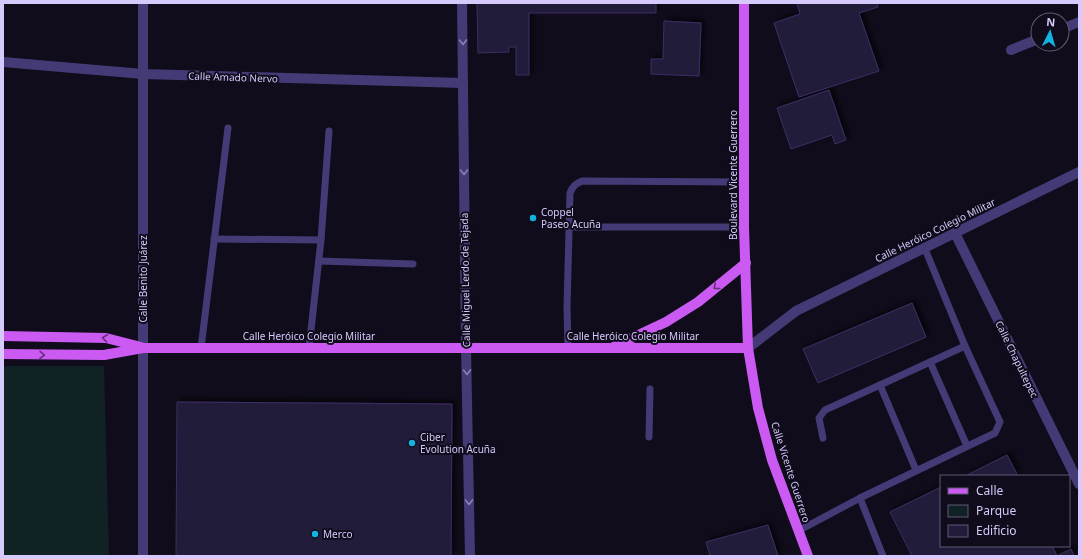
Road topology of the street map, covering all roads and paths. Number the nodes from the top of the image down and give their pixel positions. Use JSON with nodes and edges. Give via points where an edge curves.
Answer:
{"nodes":[{"id":1,"x":143,"y":3,"type":"edge"},
{"id":2,"x":462,"y":3,"type":"edge"},
{"id":3,"x":744,"y":3,"type":"edge"},
{"id":4,"x":1030,"y":42,"type":"edge"},
{"id":5,"x":1011,"y":50,"type":"dead end"},
{"id":6,"x":3,"y":62,"type":"edge"},
{"id":7,"x":143,"y":74,"type":"junction"},
{"id":8,"x":463,"y":83,"type":"junction"},
{"id":9,"x":228,"y":128,"type":"dead end"},
{"id":10,"x":329,"y":131,"type":"dead end"},
{"id":11,"x":1079,"y":173,"type":"edge"},
{"id":12,"x":744,"y":182,"type":"junction"},
{"id":13,"x":569,"y":227,"type":"junction"},
{"id":14,"x":744,"y":227,"type":"junction"},
{"id":15,"x":956,"y":233,"type":"junction"},
{"id":16,"x":214,"y":238,"type":"junction"},
{"id":17,"x":320,"y":240,"type":"junction"},
{"id":18,"x":925,"y":249,"type":"junction"},
{"id":19,"x":319,"y":261,"type":"junction"},
{"id":20,"x":746,"y":263,"type":"junction"},
{"id":21,"x":413,"y":264,"type":"dead end"},
{"id":22,"x":3,"y":336,"type":"edge"},
{"id":23,"x":965,"y":346,"type":"junction"},
{"id":24,"x":142,"y":348,"type":"junction"},
{"id":25,"x":201,"y":348,"type":"junction"},
{"id":26,"x":310,"y":348,"type":"junction"},
{"id":27,"x":466,"y":348,"type":"junction"},
{"id":28,"x":568,"y":348,"type":"junction"},
{"id":29,"x":612,"y":348,"type":"junction"},
{"id":30,"x":748,"y":348,"type":"junction"},
{"id":31,"x":3,"y":354,"type":"edge"},
{"id":32,"x":930,"y":362,"type":"junction"},
{"id":33,"x":880,"y":385,"type":"junction"},
{"id":34,"x":650,"y":389,"type":"dead end"},
{"id":35,"x":649,"y":437,"type":"dead end"},
{"id":36,"x":823,"y":438,"type":"dead end"},
{"id":37,"x":967,"y":446,"type":"junction"},
{"id":38,"x":916,"y":470,"type":"junction"},
{"id":39,"x":1079,"y":484,"type":"edge"},
{"id":40,"x":860,"y":498,"type":"junction"},
{"id":41,"x":798,"y":531,"type":"junction"},
{"id":42,"x":143,"y":556,"type":"edge"},
{"id":43,"x":470,"y":556,"type":"edge"},
{"id":44,"x":808,"y":556,"type":"edge"},
{"id":45,"x":883,"y":556,"type":"edge"}],
"edges":[{"from":1,"to":7,"type":"street","name":"Calle Benito Juárez"},
{"from":2,"to":8,"type":"street","name":"Calle Miguel Lerdo de Tejada","one_way":true},
{"from":3,"to":12,"type":"main road","name":"Boulevard Vicente Guerrero"},
{"from":4,"to":5,"type":"street"},
{"from":6,"to":7,"type":"street","name":"Calle Amado Nervo"},
{"from":7,"to":8,"type":"street","name":"Calle Amado Nervo"},
{"from":7,"to":24,"type":"street","name":"Calle Benito Juárez"},
{"from":8,"to":27,"type":"street","name":"Calle Miguel Lerdo de Tejada","one_way":true},
{"from":9,"to":16,"type":"lane"},
{"from":10,"to":17,"type":"lane"},
{"from":11,"to":15,"type":"street","name":"Calle Heróico Colegio Militar"},
{"from":12,"to":13,"type":"lane","via":[[582,181],[572,186],[570,193]]},
{"from":12,"to":14,"type":"main road","name":"Boulevard Vicente Guerrero"},
{"from":13,"to":14,"type":"lane"},
{"from":13,"to":28,"type":"lane"},
{"from":14,"to":20,"type":"main road","name":"Boulevard Vicente Guerrero"},
{"from":15,"to":18,"type":"street","name":"Calle Heróico Colegio Militar"},
{"from":15,"to":39,"type":"street","name":"Calle Chapultepec"},
{"from":16,"to":17,"type":"lane"},
{"from":16,"to":25,"type":"lane"},
{"from":17,"to":19,"type":"lane"},
{"from":18,"to":23,"type":"lane"},
{"from":18,"to":30,"type":"street","name":"Calle Heróico Colegio Militar","via":[[796,311]]},
{"from":19,"to":21,"type":"lane"},
{"from":19,"to":26,"type":"lane"},
{"from":20,"to":29,"type":"main road","one_way":true,"via":[[698,302],[666,322]]},
{"from":20,"to":30,"type":"main road","name":"Boulevard Vicente Guerrero"},
{"from":24,"to":22,"type":"main road","name":"Calle Heróico Colegio Militar","one_way":true,"via":[[106,338]]},
{"from":23,"to":32,"type":"lane"},
{"from":23,"to":37,"type":"lane","via":[[1000,422],[995,433]]},
{"from":24,"to":25,"type":"main road","name":"Calle Heróico Colegio Militar"},
{"from":31,"to":24,"type":"main road","name":"Calle Heróico Colegio Militar","one_way":true,"via":[[104,355]]},
{"from":24,"to":42,"type":"street","name":"Calle Benito Juárez"},
{"from":25,"to":26,"type":"main road","name":"Calle Heróico Colegio Militar"},
{"from":26,"to":27,"type":"main road","name":"Calle Heróico Colegio Militar"},
{"from":27,"to":28,"type":"main road","name":"Calle Heróico Colegio Militar"},
{"from":27,"to":43,"type":"street","name":"Calle Miguel Lerdo de Tejada","one_way":true},
{"from":28,"to":29,"type":"main road","name":"Calle Heróico Colegio Militar"},
{"from":29,"to":30,"type":"main road","name":"Calle Heróico Colegio Militar"},
{"from":30,"to":41,"type":"main road","name":"Calle Vicente Guerrero","via":[[758,408],[772,460]]},
{"from":32,"to":33,"type":"lane"},
{"from":32,"to":37,"type":"lane"},
{"from":33,"to":36,"type":"lane","via":[[824,410],[819,418]]},
{"from":33,"to":38,"type":"lane"},
{"from":34,"to":35,"type":"lane"},
{"from":37,"to":38,"type":"lane"},
{"from":38,"to":40,"type":"lane"},
{"from":40,"to":41,"type":"lane"},
{"from":40,"to":45,"type":"lane"},
{"from":41,"to":44,"type":"main road","name":"Calle Vicente Guerrero"}]}
